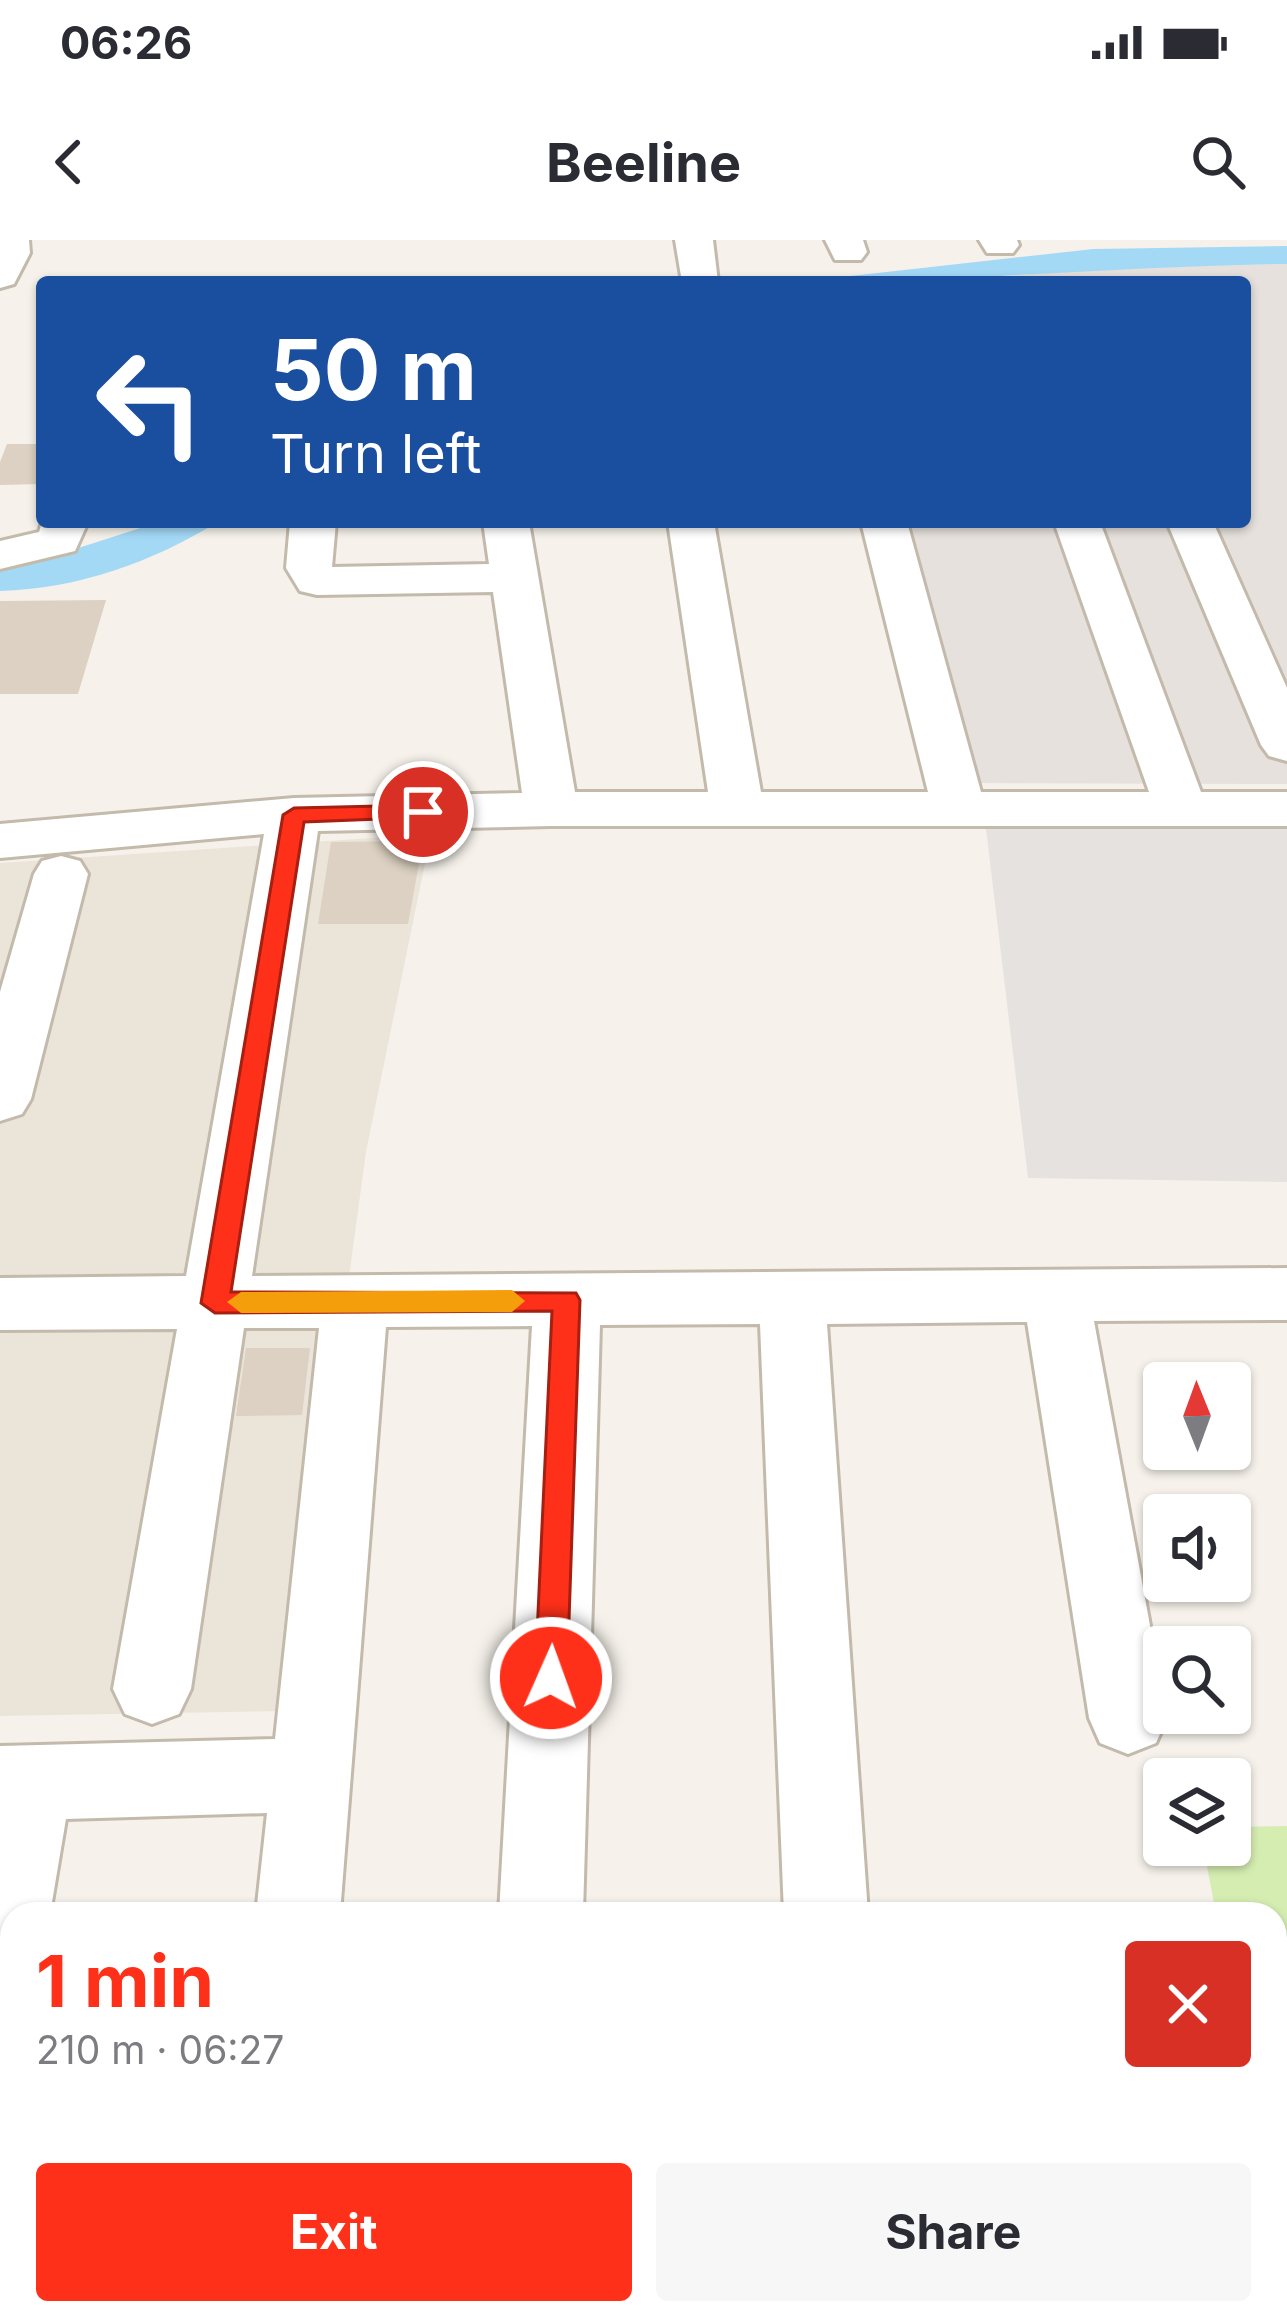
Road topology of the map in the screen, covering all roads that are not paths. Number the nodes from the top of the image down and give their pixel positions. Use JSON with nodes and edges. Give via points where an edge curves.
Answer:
{"nodes":[{"id":1,"x":10,"y":240,"type":"edge"},
{"id":2,"x":694,"y":240,"type":"edge"},
{"id":3,"x":0,"y":276,"type":"edge"},
{"id":4,"x":699,"y":276,"type":"edge"},
{"id":5,"x":63,"y":528,"type":"edge"},
{"id":6,"x":313,"y":528,"type":"edge"},
{"id":7,"x":507,"y":528,"type":"edge"},
{"id":8,"x":692,"y":528,"type":"edge"},
{"id":9,"x":886,"y":528,"type":"edge"},
{"id":10,"x":1079,"y":528,"type":"edge"},
{"id":11,"x":1193,"y":528,"type":"edge"},
{"id":12,"x":0,"y":555,"type":"edge"},
{"id":13,"x":514,"y":578,"type":"junction"},
{"id":14,"x":1287,"y":745,"type":"edge"},
{"id":15,"x":551,"y":809,"type":"junction"},
{"id":16,"x":737,"y":809,"type":"junction"},
{"id":17,"x":959,"y":809,"type":"junction"},
{"id":18,"x":1181,"y":809,"type":"junction"},
{"id":19,"x":1287,"y":809,"type":"edge"},
{"id":20,"x":294,"y":815,"type":"junction"},
{"id":21,"x":0,"y":841,"type":"edge"},
{"id":22,"x":61,"y":874,"type":"dead end"},
{"id":23,"x":0,"y":1099,"type":"edge"},
{"id":24,"x":1287,"y":1294,"type":"edge"},
{"id":25,"x":1056,"y":1296,"type":"junction"},
{"id":26,"x":792,"y":1298,"type":"junction"},
{"id":27,"x":567,"y":1300,"type":"junction"},
{"id":28,"x":355,"y":1301,"type":"junction"},
{"id":29,"x":215,"y":1303,"type":"junction"},
{"id":30,"x":0,"y":1304,"type":"edge"},
{"id":31,"x":152,"y":1689,"type":"dead end"},
{"id":32,"x":1128,"y":1718,"type":"dead end"},
{"id":33,"x":313,"y":1775,"type":"junction"},
{"id":34,"x":16,"y":1783,"type":"edge"},
{"id":35,"x":5,"y":1902,"type":"edge"},
{"id":36,"x":299,"y":1902,"type":"edge"},
{"id":37,"x":542,"y":1902,"type":"edge"},
{"id":38,"x":825,"y":1902,"type":"edge"}],
"edges":[{"from":1,"to":3,"type":"street"},
{"from":2,"to":4,"type":"street"},
{"from":5,"to":12,"type":"street","via":[[59,541]]},
{"from":6,"to":13,"type":"street","via":[[317,581]]},
{"from":7,"to":13,"type":"street"},
{"from":8,"to":16,"type":"street"},
{"from":9,"to":17,"type":"street"},
{"from":10,"to":18,"type":"street"},
{"from":11,"to":14,"type":"street"},
{"from":13,"to":15,"type":"street"},
{"from":15,"to":16,"type":"street"},
{"from":15,"to":20,"type":"street"},
{"from":16,"to":17,"type":"street"},
{"from":17,"to":18,"type":"street"},
{"from":18,"to":19,"type":"street"},
{"from":20,"to":21,"type":"street"},
{"from":20,"to":29,"type":"street"},
{"from":22,"to":23,"type":"street"},
{"from":24,"to":25,"type":"street"},
{"from":25,"to":26,"type":"street"},
{"from":25,"to":32,"type":"street"},
{"from":26,"to":27,"type":"street"},
{"from":26,"to":38,"type":"street"},
{"from":27,"to":28,"type":"street"},
{"from":27,"to":37,"type":"street"},
{"from":28,"to":29,"type":"street"},
{"from":28,"to":33,"type":"street"},
{"from":29,"to":30,"type":"street"},
{"from":29,"to":31,"type":"street"},
{"from":33,"to":34,"type":"street"},
{"from":33,"to":36,"type":"street"},
{"from":34,"to":35,"type":"street"}]}
